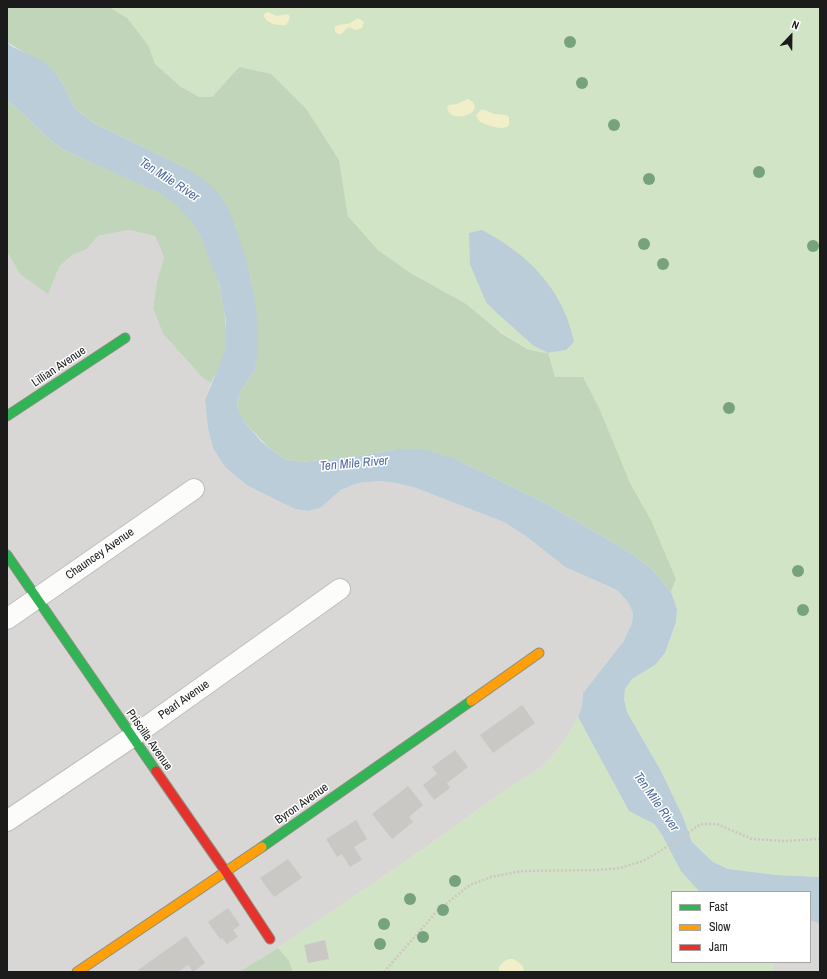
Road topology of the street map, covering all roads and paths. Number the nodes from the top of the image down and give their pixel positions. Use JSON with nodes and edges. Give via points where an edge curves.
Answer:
{"nodes":[{"id":1,"x":125,"y":338,"type":"dead end"},
{"id":2,"x":7,"y":416,"type":"edge"},
{"id":3,"x":194,"y":489,"type":"dead end"},
{"id":4,"x":7,"y":555,"type":"edge"},
{"id":5,"x":340,"y":589,"type":"dead end"},
{"id":6,"x":36,"y":598,"type":"junction"},
{"id":7,"x":7,"y":619,"type":"edge"},
{"id":8,"x":539,"y":653,"type":"dead end"},
{"id":9,"x":132,"y":737,"type":"junction"},
{"id":10,"x":7,"y":821,"type":"edge"},
{"id":11,"x":820,"y":839,"type":"edge"},
{"id":12,"x":226,"y":872,"type":"junction"},
{"id":13,"x":270,"y":939,"type":"dead end"},
{"id":14,"x":77,"y":972,"type":"edge"},
{"id":15,"x":320,"y":972,"type":"edge"},
{"id":16,"x":328,"y":972,"type":"edge"},
{"id":17,"x":384,"y":972,"type":"edge"}],
"edges":[{"from":1,"to":2,"type":"street","name":"Lillian Avenue"},
{"from":3,"to":6,"type":"street","name":"Chauncey Avenue"},
{"from":4,"to":6,"type":"street","name":"Priscilla Avenue"},
{"from":5,"to":9,"type":"street","name":"Pearl Avenue"},
{"from":6,"to":7,"type":"street","name":"Chauncey Avenue"},
{"from":6,"to":9,"type":"street","name":"Priscilla Avenue"},
{"from":8,"to":12,"type":"street","name":"Byron Avenue"},
{"from":9,"to":10,"type":"street","name":"Pearl Avenue"},
{"from":9,"to":12,"type":"street","name":"Priscilla Avenue"},
{"from":11,"to":17,"type":"path","via":[[752,839],[717,824],[701,824],[662,850],[620,868],[522,871],[491,877],[470,885],[438,910]]},
{"from":12,"to":13,"type":"street","name":"Priscilla Avenue"},
{"from":12,"to":14,"type":"street","name":"Byron Avenue"},
{"from":15,"to":16,"type":"path"}]}
